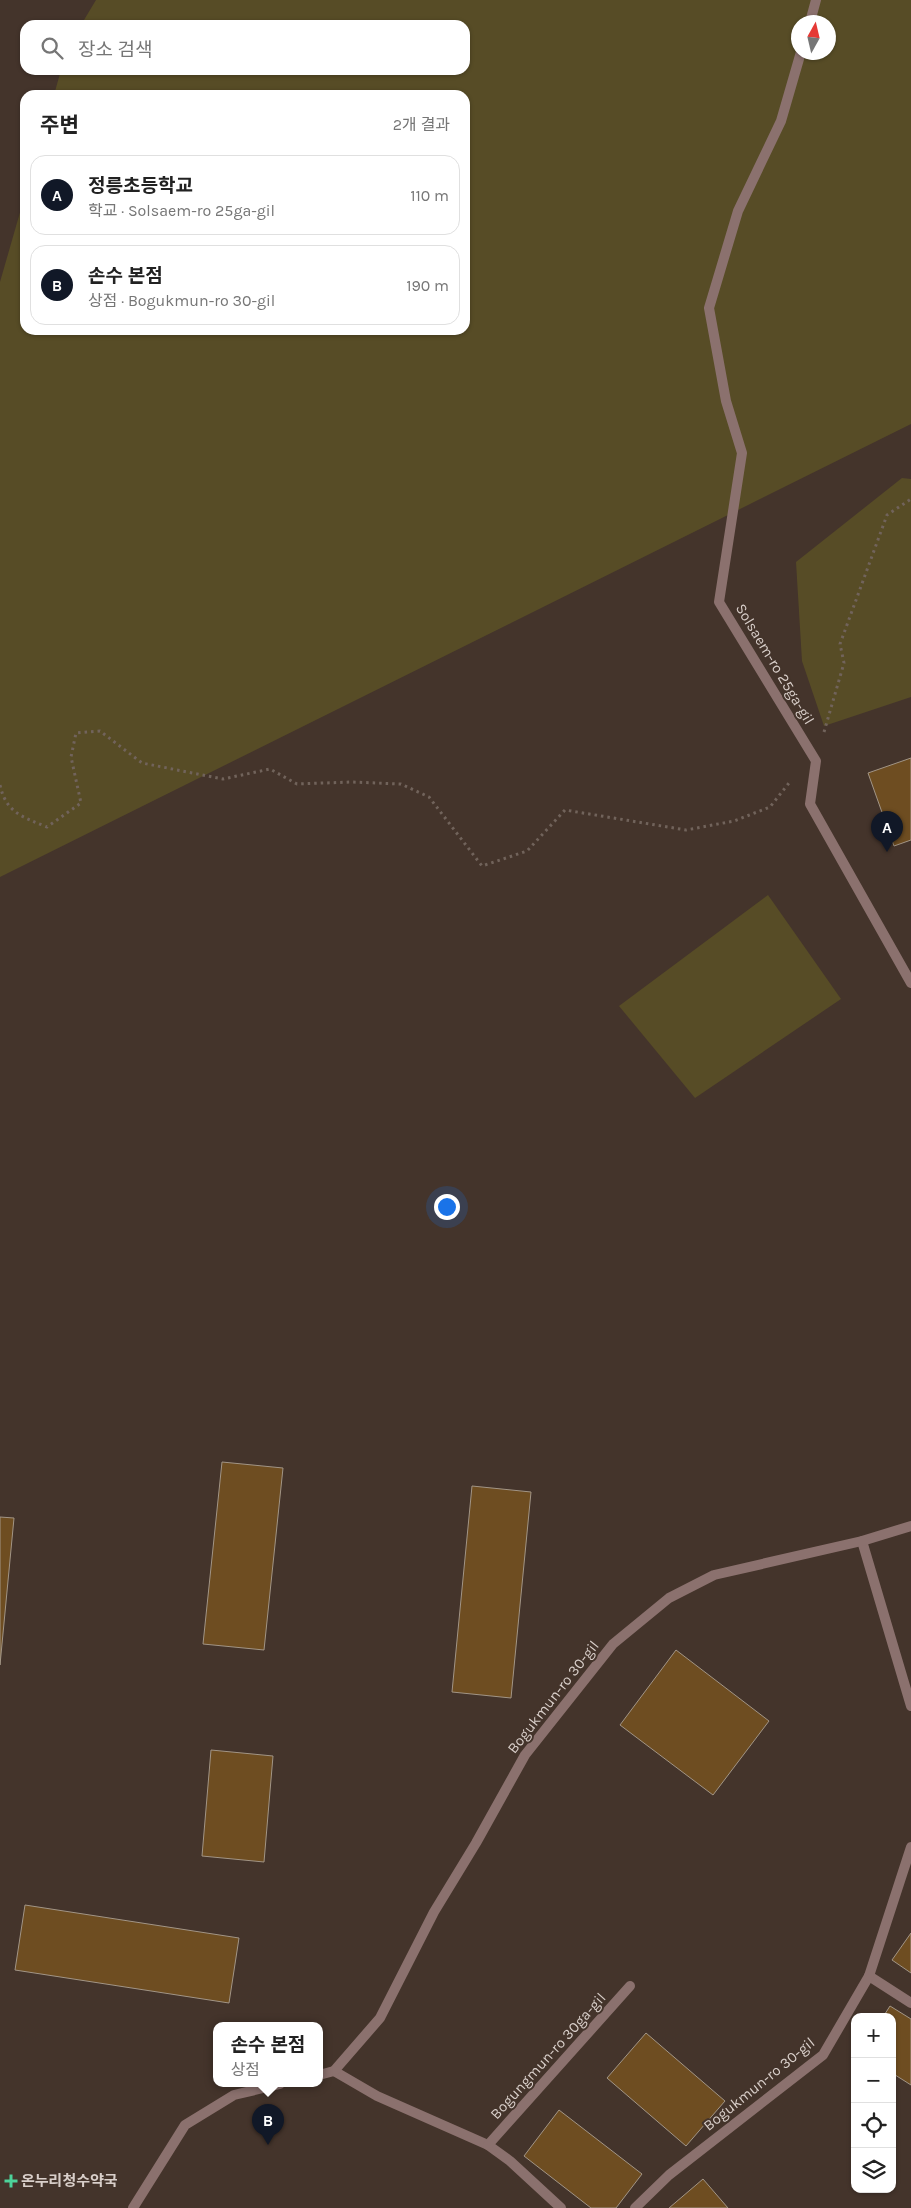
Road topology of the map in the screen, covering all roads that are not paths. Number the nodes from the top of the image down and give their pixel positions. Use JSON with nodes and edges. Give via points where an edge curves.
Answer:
{"nodes":[{"id":1,"x":816,"y":0,"type":"edge"},
{"id":2,"x":812,"y":15,"type":"edge"},
{"id":3,"x":799,"y":60,"type":"edge"},
{"id":4,"x":911,"y":983,"type":"edge"},
{"id":5,"x":911,"y":1526,"type":"edge"},
{"id":6,"x":862,"y":1541,"type":"junction"},
{"id":7,"x":911,"y":1706,"type":"edge"},
{"id":8,"x":911,"y":1848,"type":"edge"},
{"id":9,"x":869,"y":1976,"type":"junction"},
{"id":10,"x":630,"y":1986,"type":"dead end"},
{"id":11,"x":911,"y":2003,"type":"edge"},
{"id":12,"x":334,"y":2071,"type":"junction"},
{"id":13,"x":323,"y":2074,"type":"edge"},
{"id":14,"x":267,"y":2087,"type":"edge"},
{"id":15,"x":488,"y":2145,"type":"junction"},
{"id":16,"x":133,"y":2208,"type":"edge"},
{"id":17,"x":561,"y":2208,"type":"edge"},
{"id":18,"x":635,"y":2208,"type":"edge"}],
"edges":[{"from":1,"to":2,"type":"street"},
{"from":3,"to":4,"type":"street","name":"Solsaem-ro 25ga-gil","via":[[781,121],[738,212],[709,308],[726,401],[742,453],[719,602],[816,761],[810,804]]},
{"from":5,"to":6,"type":"street","name":"Bogukmun-ro 30-gil"},
{"from":6,"to":7,"type":"street"},
{"from":6,"to":12,"type":"street","name":"Bogukmun-ro 30-gil","via":[[714,1575],[669,1598],[613,1644],[525,1755],[434,1912],[380,2018]]},
{"from":8,"to":9,"type":"street","name":"Bogukmun-ro 30-gil"},
{"from":9,"to":11,"type":"street"},
{"from":9,"to":18,"type":"street","name":"Bogukmun-ro 30-gil","via":[[824,2055],[669,2175]]},
{"from":10,"to":15,"type":"street","name":"Bogungmun-ro 30ga-gil"},
{"from":12,"to":13,"type":"street"},
{"from":12,"to":15,"type":"street","via":[[377,2096]]},
{"from":14,"to":16,"type":"street","via":[[234,2095],[185,2125]]},
{"from":15,"to":17,"type":"street"}]}
